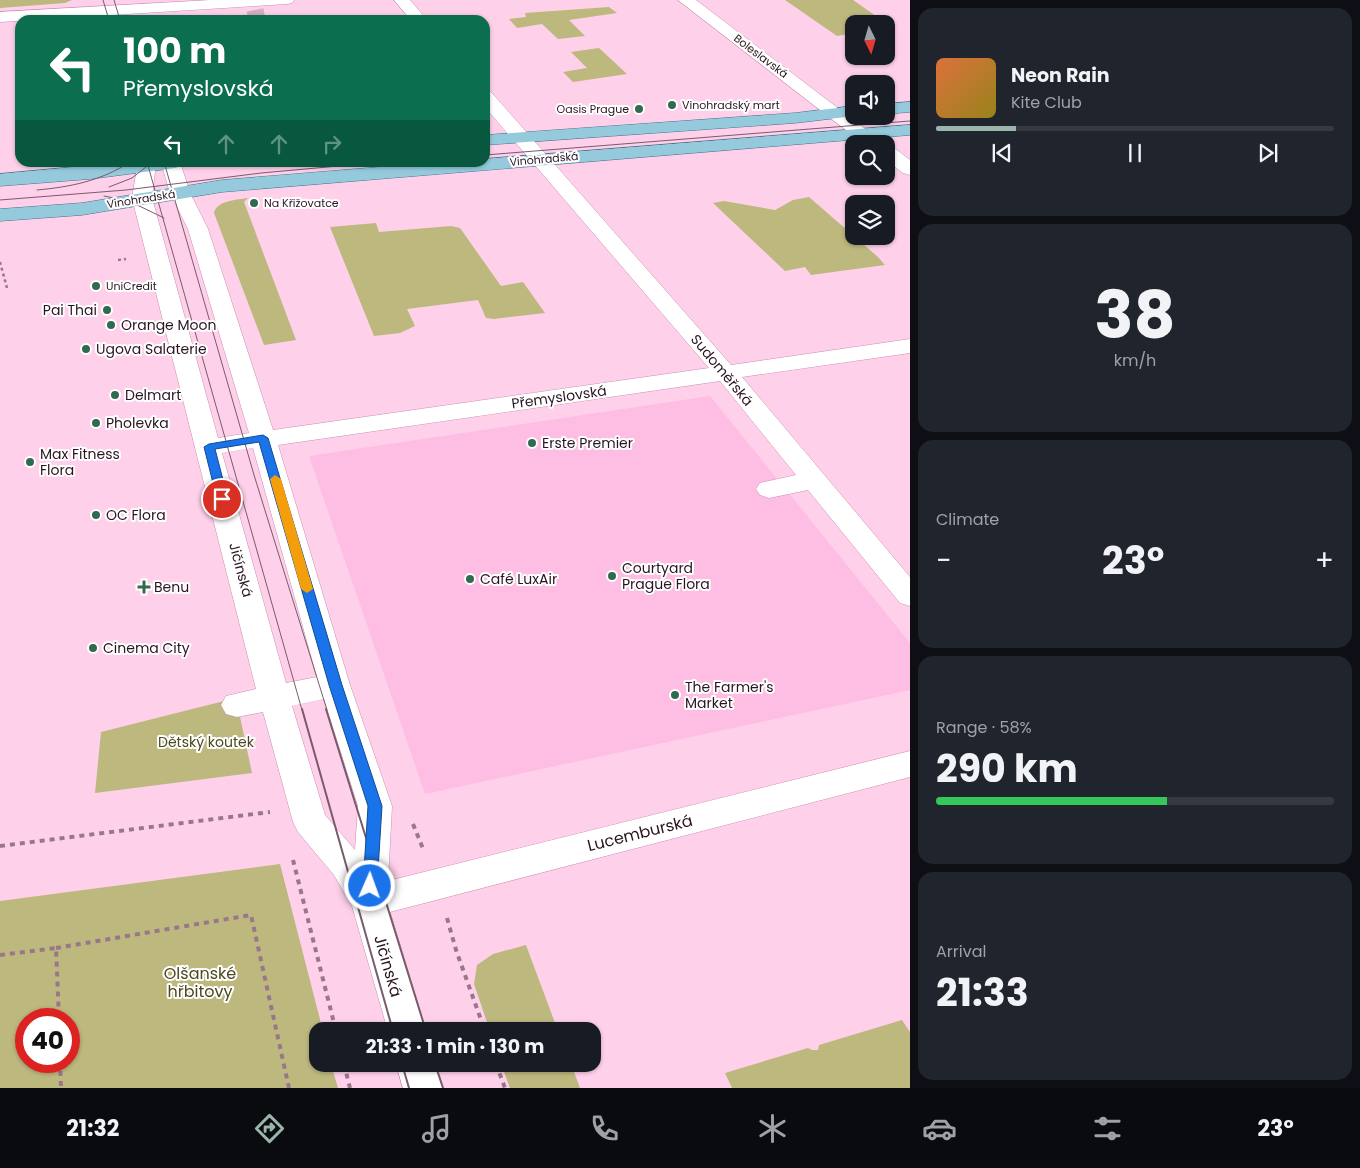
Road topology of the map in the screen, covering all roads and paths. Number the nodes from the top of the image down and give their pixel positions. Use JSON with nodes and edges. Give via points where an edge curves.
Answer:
{"nodes":[{"id":1,"x":287,"y":0,"type":"edge"},
{"id":2,"x":402,"y":0,"type":"edge"},
{"id":3,"x":686,"y":0,"type":"edge"},
{"id":4,"x":111,"y":10,"type":"edge"},
{"id":5,"x":32,"y":15,"type":"edge"},
{"id":6,"x":415,"y":15,"type":"edge"},
{"id":7,"x":15,"y":16,"type":"edge"},
{"id":8,"x":0,"y":17,"type":"edge"},
{"id":9,"x":490,"y":102,"type":"edge"},
{"id":10,"x":910,"y":107,"type":"edge"},
{"id":11,"x":895,"y":108,"type":"edge"},
{"id":12,"x":845,"y":112,"type":"edge"},
{"id":13,"x":835,"y":113,"type":"junction"},
{"id":14,"x":910,"y":130,"type":"edge"},
{"id":15,"x":865,"y":135,"type":"edge"},
{"id":16,"x":888,"y":135,"type":"edge"},
{"id":17,"x":845,"y":140,"type":"edge"},
{"id":18,"x":490,"y":141,"type":"edge"},
{"id":19,"x":530,"y":148,"type":"junction"},
{"id":20,"x":490,"y":153,"type":"edge"},
{"id":21,"x":895,"y":158,"type":"edge"},
{"id":22,"x":127,"y":167,"type":"edge"},
{"id":23,"x":146,"y":167,"type":"edge"},
{"id":24,"x":171,"y":167,"type":"edge"},
{"id":25,"x":376,"y":167,"type":"edge"},
{"id":26,"x":910,"y":169,"type":"edge"},
{"id":27,"x":0,"y":180,"type":"edge"},
{"id":28,"x":180,"y":192,"type":"junction"},
{"id":29,"x":142,"y":198,"type":"junction"},
{"id":30,"x":0,"y":215,"type":"edge"},
{"id":31,"x":0,"y":262,"type":"edge"},
{"id":32,"x":7,"y":288,"type":"dead end"},
{"id":33,"x":910,"y":346,"type":"edge"},
{"id":34,"x":726,"y":373,"type":"junction"},
{"id":35,"x":263,"y":438,"type":"junction"},
{"id":36,"x":209,"y":447,"type":"junction"},
{"id":37,"x":814,"y":480,"type":"junction"},
{"id":38,"x":770,"y":489,"type":"dead end"},
{"id":39,"x":910,"y":596,"type":"edge"},
{"id":40,"x":335,"y":685,"type":"junction"},
{"id":41,"x":274,"y":697,"type":"junction"},
{"id":42,"x":237,"y":705,"type":"dead end"},
{"id":43,"x":910,"y":764,"type":"edge"},
{"id":44,"x":271,"y":812,"type":"dead end"},
{"id":45,"x":0,"y":846,"type":"edge"},
{"id":46,"x":290,"y":849,"type":"dead end"},
{"id":47,"x":369,"y":902,"type":"junction"},
{"id":48,"x":56,"y":948,"type":"junction"},
{"id":49,"x":456,"y":950,"type":"dead end"},
{"id":50,"x":0,"y":955,"type":"edge"},
{"id":51,"x":58,"y":1008,"type":"edge"},
{"id":52,"x":334,"y":1022,"type":"edge"},
{"id":53,"x":404,"y":1022,"type":"edge"},
{"id":54,"x":482,"y":1022,"type":"edge"},
{"id":55,"x":346,"y":1072,"type":"edge"},
{"id":56,"x":418,"y":1072,"type":"edge"},
{"id":57,"x":499,"y":1072,"type":"edge"},
{"id":58,"x":60,"y":1073,"type":"edge"},
{"id":59,"x":61,"y":1088,"type":"edge"},
{"id":60,"x":289,"y":1088,"type":"edge"},
{"id":61,"x":350,"y":1088,"type":"edge"},
{"id":62,"x":423,"y":1088,"type":"edge"},
{"id":63,"x":505,"y":1088,"type":"edge"}],
"edges":[{"from":1,"to":4,"type":"street","via":[[254,6]]},
{"from":2,"to":6,"type":"street"},
{"from":3,"to":13,"type":"street","name":"Boleslavská"},
{"from":4,"to":5,"type":"street"},
{"from":7,"to":8,"type":"street"},
{"from":9,"to":19,"type":"street","name":"Sudoměřská"},
{"from":10,"to":11,"type":"main road"},
{"from":12,"to":13,"type":"main road","name":"Vinohradská"},
{"from":13,"to":15,"type":"street","name":"Boleslavská"},
{"from":13,"to":19,"type":"main road","name":"Vinohradská"},
{"from":14,"to":16,"type":"main road","name":"Vinohradská"},
{"from":17,"to":19,"type":"main road","name":"Vinohradská"},
{"from":18,"to":19,"type":"main road","name":"Vinohradská"},
{"from":19,"to":20,"type":"main road","name":"Vinohradská"},
{"from":19,"to":34,"type":"street","name":"Sudoměřská"},
{"from":21,"to":26,"type":"street"},
{"from":22,"to":27,"type":"main road"},
{"from":23,"to":29,"type":"street","name":"Jičínská"},
{"from":24,"to":28,"type":"street","name":"Jičínská"},
{"from":25,"to":28,"type":"main road","name":"Vinohradská"},
{"from":28,"to":29,"type":"main road","name":"Vinohradská"},
{"from":28,"to":35,"type":"street","name":"Jičínská","via":[[198,229]]},
{"from":29,"to":30,"type":"main road","name":"Vinohradská","via":[[82,209]]},
{"from":29,"to":36,"type":"street","name":"Jičínská"},
{"from":31,"to":32,"type":"path"},
{"from":33,"to":34,"type":"street","name":"Přemyslovská"},
{"from":34,"to":35,"type":"street","name":"Přemyslovská"},
{"from":34,"to":37,"type":"street","name":"Sudoměřská"},
{"from":35,"to":36,"type":"street","name":"Přemyslovská"},
{"from":35,"to":40,"type":"street","name":"Jičínská"},
{"from":36,"to":41,"type":"street","name":"Jičínská"},
{"from":37,"to":38,"type":"street"},
{"from":37,"to":39,"type":"street","name":"Sudoměřská"},
{"from":40,"to":41,"type":"street"},
{"from":40,"to":47,"type":"street","name":"Jičínská","via":[[375,806]]},
{"from":41,"to":42,"type":"street"},
{"from":41,"to":47,"type":"street","name":"Jičínská","via":[[310,822],[346,864]]},
{"from":43,"to":47,"type":"street","name":"Lucemburská"},
{"from":44,"to":45,"type":"path"},
{"from":46,"to":52,"type":"path"},
{"from":47,"to":53,"type":"street","name":"Jičínská"},
{"from":48,"to":50,"type":"path"},
{"from":48,"to":51,"type":"path"},
{"from":48,"to":60,"type":"path","via":[[252,915]]},
{"from":49,"to":54,"type":"path"},
{"from":55,"to":61,"type":"path"},
{"from":56,"to":62,"type":"street"},
{"from":57,"to":63,"type":"path"},
{"from":58,"to":59,"type":"path"}]}
